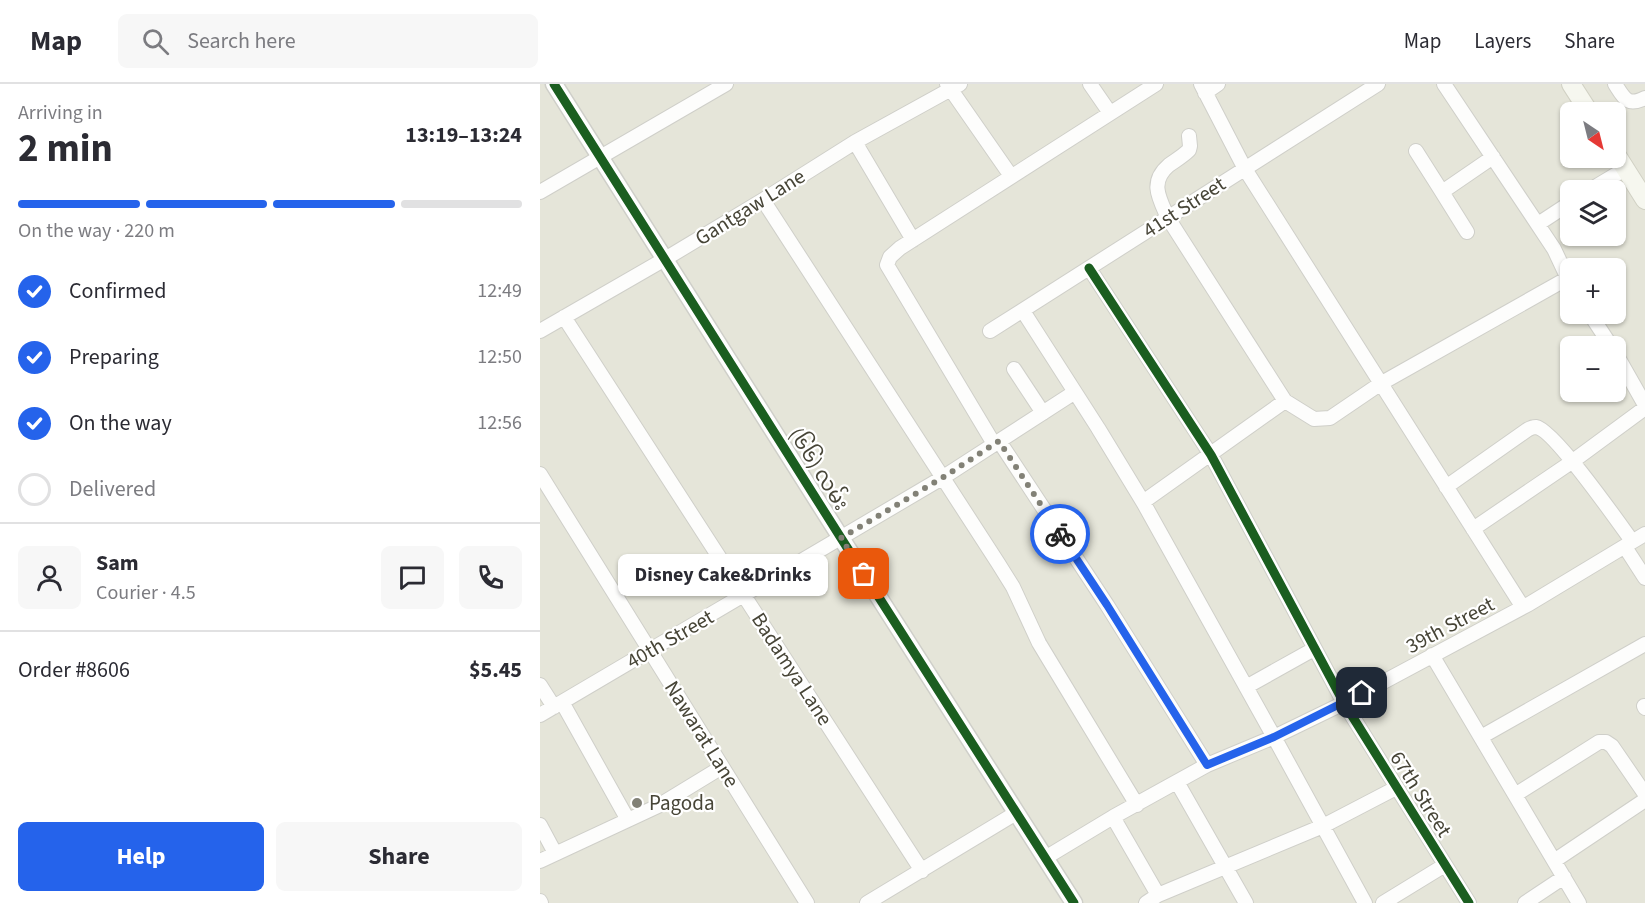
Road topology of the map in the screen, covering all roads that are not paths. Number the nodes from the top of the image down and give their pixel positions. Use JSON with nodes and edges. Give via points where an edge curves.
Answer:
{"nodes":[{"id":1,"x":554,"y":84,"type":"edge"},
{"id":2,"x":726,"y":84,"type":"edge"},
{"id":3,"x":1090,"y":84,"type":"edge"},
{"id":4,"x":1156,"y":84,"type":"edge"},
{"id":5,"x":1218,"y":84,"type":"edge"},
{"id":6,"x":1444,"y":84,"type":"edge"},
{"id":7,"x":1571,"y":84,"type":"edge"},
{"id":8,"x":1615,"y":84,"type":"edge"},
{"id":9,"x":952,"y":86,"type":"edge"},
{"id":10,"x":1369,"y":86,"type":"edge"},
{"id":11,"x":1203,"y":88,"type":"edge"},
{"id":12,"x":1640,"y":100,"type":"edge"},
{"id":13,"x":1583,"y":102,"type":"edge"},
{"id":14,"x":1110,"y":113,"type":"junction"},
{"id":15,"x":1645,"y":113,"type":"edge"},
{"id":16,"x":1189,"y":136,"type":"dead end"},
{"id":17,"x":855,"y":142,"type":"junction"},
{"id":18,"x":1416,"y":151,"type":"dead end"},
{"id":19,"x":600,"y":157,"type":"junction"},
{"id":20,"x":1493,"y":157,"type":"junction"},
{"id":21,"x":1613,"y":168,"type":"edge"},
{"id":22,"x":1624,"y":168,"type":"edge"},
{"id":23,"x":1245,"y":169,"type":"junction"},
{"id":24,"x":1011,"y":176,"type":"junction"},
{"id":25,"x":1600,"y":180,"type":"edge"},
{"id":26,"x":540,"y":192,"type":"edge"},
{"id":27,"x":1442,"y":192,"type":"junction"},
{"id":28,"x":763,"y":200,"type":"junction"},
{"id":29,"x":1645,"y":200,"type":"edge"},
{"id":30,"x":1560,"y":210,"type":"edge"},
{"id":31,"x":1168,"y":218,"type":"junction"},
{"id":32,"x":1538,"y":224,"type":"junction"},
{"id":33,"x":1467,"y":232,"type":"dead end"},
{"id":34,"x":913,"y":240,"type":"junction"},
{"id":35,"x":665,"y":259,"type":"junction"},
{"id":36,"x":1560,"y":262,"type":"edge"},
{"id":37,"x":1089,"y":268,"type":"junction"},
{"id":38,"x":1560,"y":286,"type":"edge"},
{"id":39,"x":1023,"y":311,"type":"junction"},
{"id":40,"x":564,"y":317,"type":"junction"},
{"id":41,"x":990,"y":331,"type":"dead end"},
{"id":42,"x":540,"y":332,"type":"edge"},
{"id":43,"x":1014,"y":369,"type":"dead end"},
{"id":44,"x":1626,"y":372,"type":"edge"},
{"id":45,"x":1380,"y":384,"type":"junction"},
{"id":46,"x":1074,"y":392,"type":"junction"},
{"id":47,"x":1285,"y":401,"type":"junction"},
{"id":48,"x":1645,"y":407,"type":"edge"},
{"id":49,"x":1043,"y":413,"type":"junction"},
{"id":50,"x":997,"y":442,"type":"junction"},
{"id":51,"x":1211,"y":455,"type":"junction"},
{"id":52,"x":1573,"y":461,"type":"junction"},
{"id":53,"x":540,"y":474,"type":"edge"},
{"id":54,"x":942,"y":478,"type":"junction"},
{"id":55,"x":1446,"y":487,"type":"junction"},
{"id":56,"x":1143,"y":502,"type":"junction"},
{"id":57,"x":1473,"y":529,"type":"junction"},
{"id":58,"x":1645,"y":534,"type":"edge"},
{"id":59,"x":841,"y":538,"type":"junction"},
{"id":60,"x":1629,"y":544,"type":"junction"},
{"id":61,"x":1645,"y":578,"type":"edge"},
{"id":62,"x":744,"y":596,"type":"junction"},
{"id":63,"x":1522,"y":606,"type":"junction"},
{"id":64,"x":1645,"y":644,"type":"edge"},
{"id":65,"x":1314,"y":649,"type":"junction"},
{"id":66,"x":650,"y":650,"type":"junction"},
{"id":67,"x":1432,"y":655,"type":"junction"},
{"id":68,"x":540,"y":685,"type":"edge"},
{"id":69,"x":1246,"y":687,"type":"junction"},
{"id":70,"x":1344,"y":703,"type":"junction"},
{"id":71,"x":558,"y":704,"type":"junction"},
{"id":72,"x":540,"y":715,"type":"edge"},
{"id":73,"x":1274,"y":737,"type":"junction"},
{"id":74,"x":1481,"y":737,"type":"junction"},
{"id":75,"x":1207,"y":765,"type":"junction"},
{"id":76,"x":722,"y":767,"type":"junction"},
{"id":77,"x":1177,"y":782,"type":"junction"},
{"id":78,"x":1396,"y":788,"type":"junction"},
{"id":79,"x":1645,"y":794,"type":"edge"},
{"id":80,"x":1515,"y":795,"type":"junction"},
{"id":81,"x":1645,"y":800,"type":"edge"},
{"id":82,"x":1137,"y":805,"type":"junction"},
{"id":83,"x":1016,"y":813,"type":"junction"},
{"id":84,"x":1113,"y":817,"type":"junction"},
{"id":85,"x":628,"y":820,"type":"junction"},
{"id":86,"x":540,"y":825,"type":"edge"},
{"id":87,"x":1323,"y":825,"type":"junction"},
{"id":88,"x":555,"y":854,"type":"junction"},
{"id":89,"x":1045,"y":858,"type":"junction"},
{"id":90,"x":540,"y":861,"type":"edge"},
{"id":91,"x":1554,"y":861,"type":"junction"},
{"id":92,"x":1445,"y":865,"type":"junction"},
{"id":93,"x":1226,"y":867,"type":"junction"},
{"id":94,"x":922,"y":871,"type":"junction"},
{"id":95,"x":1564,"y":877,"type":"junction"},
{"id":96,"x":1158,"y":895,"type":"junction"},
{"id":97,"x":807,"y":903,"type":"edge"},
{"id":98,"x":867,"y":903,"type":"edge"},
{"id":99,"x":1074,"y":903,"type":"edge"},
{"id":100,"x":1146,"y":903,"type":"edge"},
{"id":101,"x":1246,"y":903,"type":"edge"},
{"id":102,"x":1365,"y":903,"type":"edge"},
{"id":103,"x":1383,"y":903,"type":"edge"},
{"id":104,"x":1469,"y":903,"type":"edge"},
{"id":105,"x":1525,"y":903,"type":"edge"},
{"id":106,"x":1580,"y":903,"type":"edge"}],
"edges":[{"from":1,"to":19,"type":"street","name":"(၆၆) လမ်း"},
{"from":2,"to":19,"type":"street"},
{"from":3,"to":14,"type":"street"},
{"from":4,"to":14,"type":"street"},
{"from":5,"to":11,"type":"street"},
{"from":6,"to":20,"type":"street"},
{"from":7,"to":13,"type":"main road"},
{"from":8,"to":12,"type":"street","via":[[1629,101]]},
{"from":9,"to":17,"type":"street","name":"Gantgaw Lane"},
{"from":9,"to":24,"type":"street"},
{"from":10,"to":23,"type":"street","name":"41st Street"},
{"from":11,"to":23,"type":"street"},
{"from":12,"to":15,"type":"street"},
{"from":14,"to":24,"type":"street"},
{"from":16,"to":31,"type":"street","via":[[1189,150],[1166,168],[1157,184]]},
{"from":17,"to":28,"type":"street","name":"Gantgaw Lane"},
{"from":17,"to":34,"type":"street"},
{"from":18,"to":27,"type":"street"},
{"from":19,"to":26,"type":"street"},
{"from":19,"to":35,"type":"street","name":"(၆၆) လမ်း"},
{"from":20,"to":27,"type":"street"},
{"from":20,"to":32,"type":"street"},
{"from":21,"to":25,"type":"street"},
{"from":22,"to":29,"type":"main road"},
{"from":23,"to":31,"type":"street","name":"41st Street"},
{"from":23,"to":45,"type":"street"},
{"from":24,"to":34,"type":"street"},
{"from":27,"to":33,"type":"street"},
{"from":28,"to":35,"type":"street","name":"Gantgaw Lane"},
{"from":28,"to":54,"type":"street"},
{"from":30,"to":32,"type":"street"},
{"from":31,"to":37,"type":"street","name":"41st Street"},
{"from":31,"to":47,"type":"street"},
{"from":32,"to":36,"type":"street"},
{"from":34,"to":50,"type":"street","via":[[890,257],[887,265]]},
{"from":35,"to":40,"type":"street","name":"Gantgaw Lane"},
{"from":35,"to":59,"type":"street","name":"(၆၆) လမ်း"},
{"from":37,"to":39,"type":"street","name":"41st Street"},
{"from":37,"to":51,"type":"street","name":"67th Street"},
{"from":38,"to":45,"type":"street"},
{"from":39,"to":41,"type":"street","name":"41st Street"},
{"from":39,"to":46,"type":"street"},
{"from":40,"to":42,"type":"street","name":"Gantgaw Lane"},
{"from":40,"to":62,"type":"street","name":"Badamya Lane"},
{"from":43,"to":49,"type":"street"},
{"from":44,"to":48,"type":"street"},
{"from":45,"to":47,"type":"street","via":[[1330,418],[1314,419]]},
{"from":45,"to":55,"type":"street"},
{"from":46,"to":49,"type":"street","name":"40th Street"},
{"from":46,"to":56,"type":"street"},
{"from":47,"to":51,"type":"street"},
{"from":48,"to":52,"type":"street"},
{"from":49,"to":50,"type":"street","name":"40th Street"},
{"from":50,"to":54,"type":"street","name":"40th Street"},
{"from":50,"to":75,"type":"street","via":[[1107,605]]},
{"from":51,"to":56,"type":"street"},
{"from":51,"to":65,"type":"street","name":"67th Street"},
{"from":52,"to":55,"type":"street","via":[[1534,426]]},
{"from":52,"to":57,"type":"street"},
{"from":52,"to":60,"type":"street"},
{"from":53,"to":66,"type":"street","name":"Nawarat Lane"},
{"from":54,"to":59,"type":"street","name":"40th Street"},
{"from":54,"to":82,"type":"street","via":[[1013,587],[1039,643]]},
{"from":55,"to":57,"type":"street"},
{"from":56,"to":69,"type":"street"},
{"from":57,"to":63,"type":"street"},
{"from":58,"to":60,"type":"street","name":"39th Street"},
{"from":59,"to":62,"type":"street","name":"40th Street"},
{"from":59,"to":83,"type":"street","name":"(၆၆) လမ်း"},
{"from":60,"to":61,"type":"street"},
{"from":60,"to":63,"type":"street","name":"39th Street"},
{"from":62,"to":66,"type":"street","name":"40th Street"},
{"from":62,"to":94,"type":"street","name":"Badamya Lane"},
{"from":63,"to":67,"type":"street","name":"39th Street"},
{"from":64,"to":74,"type":"street"},
{"from":65,"to":69,"type":"street"},
{"from":65,"to":70,"type":"street","name":"67th Street"},
{"from":66,"to":71,"type":"street","name":"40th Street"},
{"from":66,"to":76,"type":"street","name":"Nawarat Lane"},
{"from":67,"to":70,"type":"street","name":"39th Street"},
{"from":67,"to":74,"type":"street"},
{"from":68,"to":71,"type":"street"},
{"from":69,"to":73,"type":"street"},
{"from":70,"to":73,"type":"street","name":"39th Street"},
{"from":70,"to":78,"type":"street","name":"67th Street"},
{"from":71,"to":72,"type":"street","name":"40th Street"},
{"from":71,"to":85,"type":"street"},
{"from":73,"to":75,"type":"street","name":"39th Street"},
{"from":73,"to":87,"type":"street"},
{"from":74,"to":80,"type":"street"},
{"from":75,"to":77,"type":"street","name":"39th Street"},
{"from":76,"to":85,"type":"street"},
{"from":76,"to":97,"type":"street","name":"Nawarat Lane"},
{"from":77,"to":82,"type":"street","name":"39th Street"},
{"from":77,"to":93,"type":"street"},
{"from":78,"to":87,"type":"street"},
{"from":78,"to":92,"type":"street","name":"67th Street"},
{"from":79,"to":80,"type":"street","via":[[1612,746],[1599,742]]},
{"from":80,"to":91,"type":"street"},
{"from":81,"to":91,"type":"street"},
{"from":82,"to":84,"type":"street","name":"39th Street"},
{"from":83,"to":89,"type":"street","name":"(၆၆) လမ်း"},
{"from":83,"to":94,"type":"street"},
{"from":84,"to":89,"type":"street","name":"39th Street"},
{"from":84,"to":96,"type":"street"},
{"from":85,"to":88,"type":"street"},
{"from":86,"to":88,"type":"street"},
{"from":87,"to":93,"type":"street"},
{"from":87,"to":102,"type":"street"},
{"from":88,"to":90,"type":"street"},
{"from":89,"to":99,"type":"street","name":"(၆၆) လမ်း"},
{"from":91,"to":95,"type":"street"},
{"from":92,"to":103,"type":"street"},
{"from":92,"to":104,"type":"street","name":"67th Street"},
{"from":93,"to":96,"type":"street"},
{"from":93,"to":101,"type":"street"},
{"from":94,"to":98,"type":"street"},
{"from":95,"to":105,"type":"street"},
{"from":95,"to":106,"type":"street"},
{"from":96,"to":100,"type":"street"}]}
